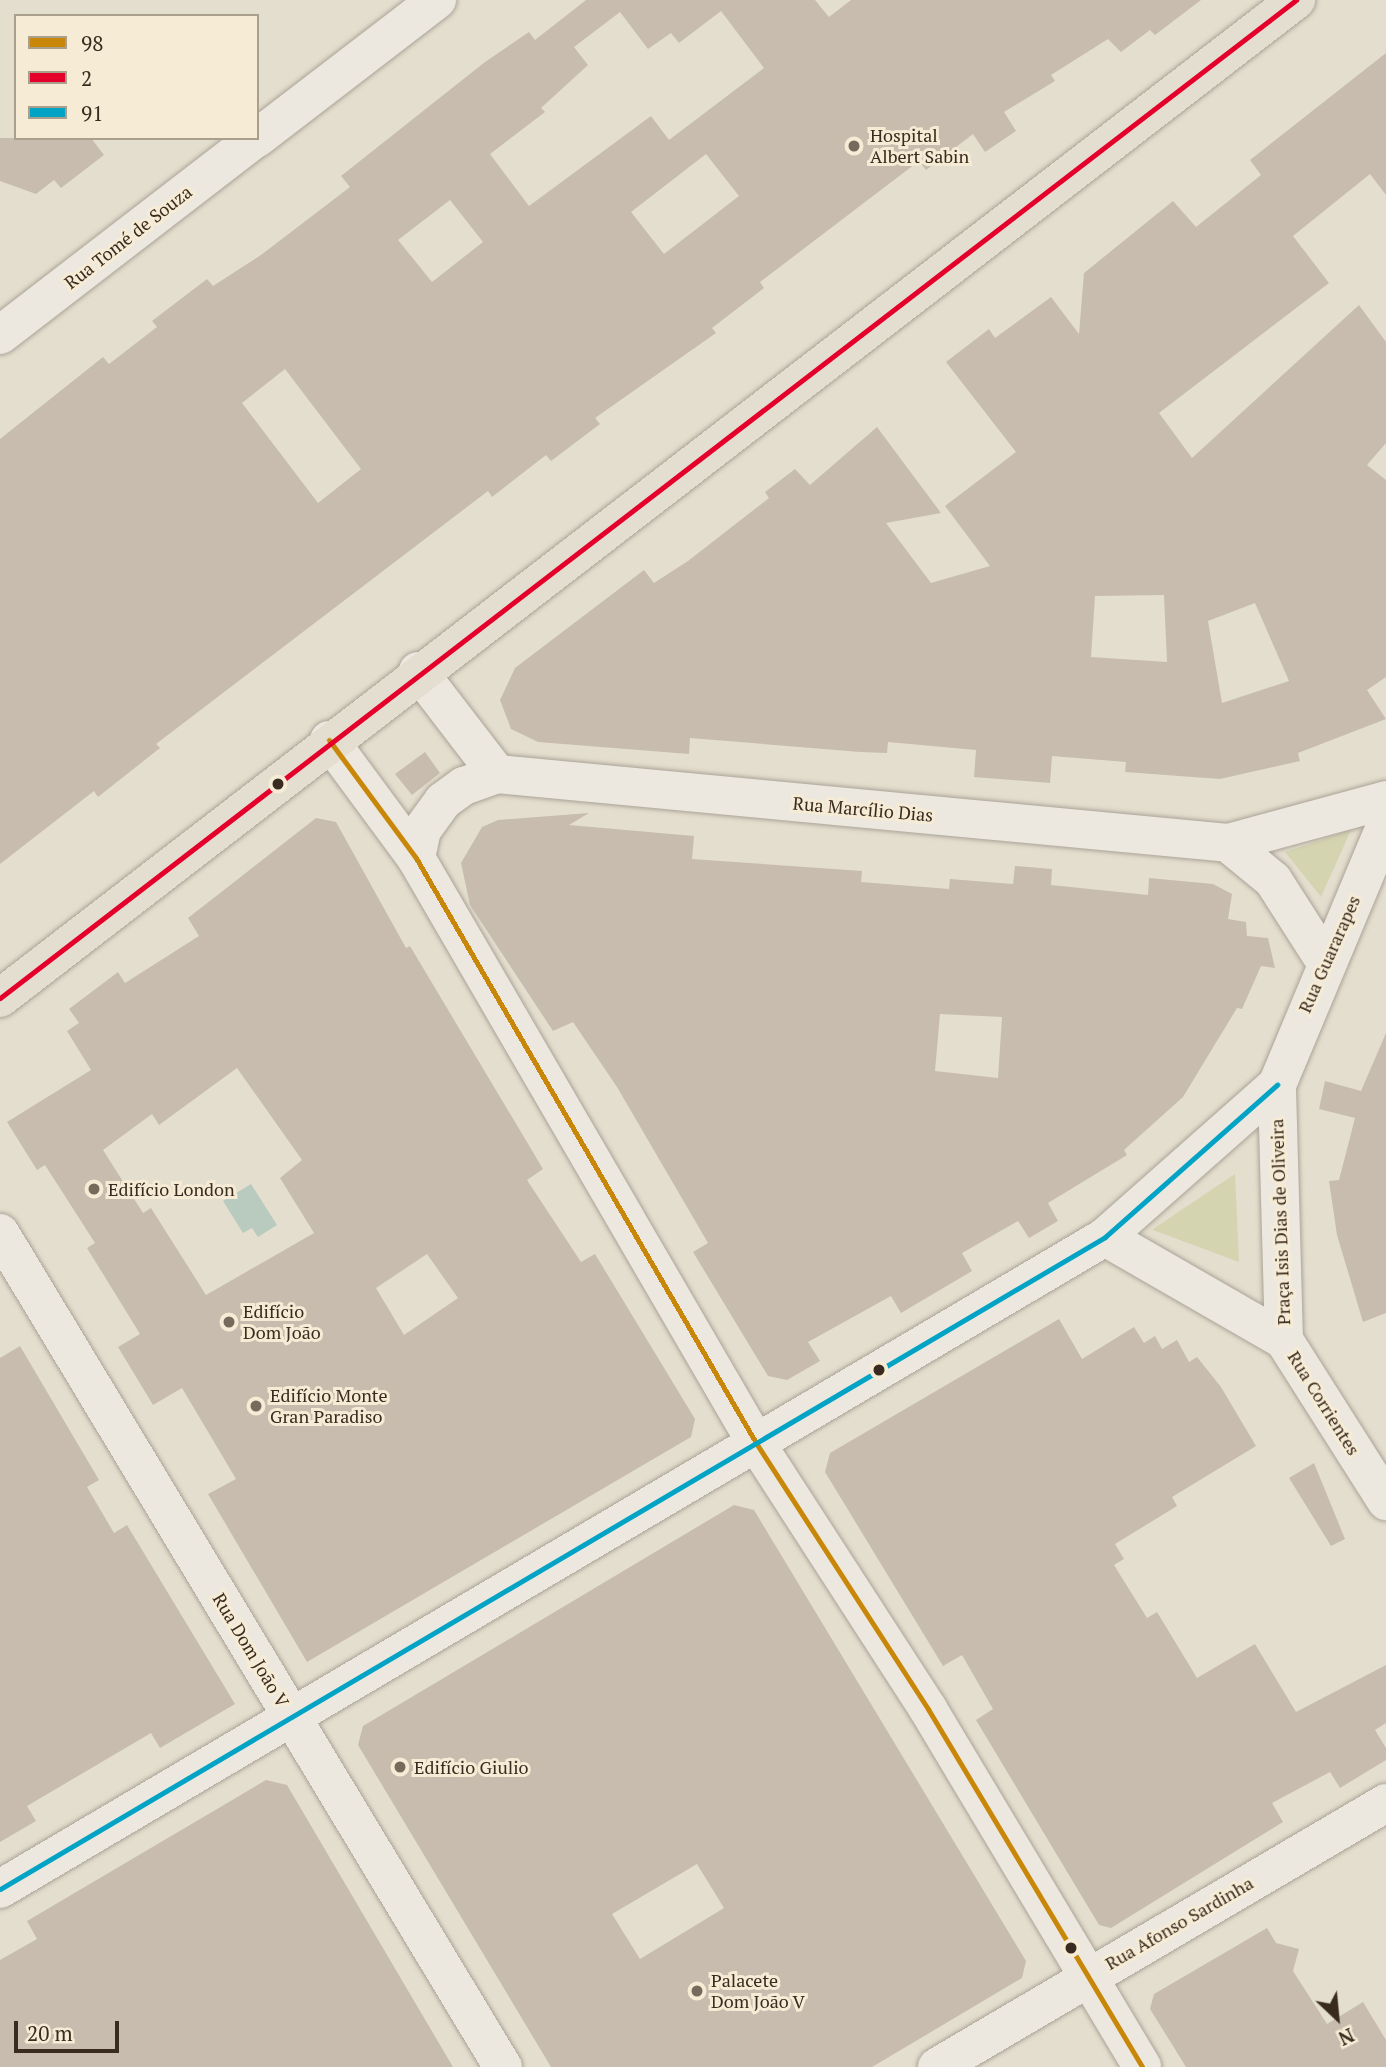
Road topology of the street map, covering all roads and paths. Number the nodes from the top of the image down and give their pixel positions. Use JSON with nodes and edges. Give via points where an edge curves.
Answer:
{"nodes":[{"id":1,"x":436,"y":0,"type":"edge"},
{"id":2,"x":1296,"y":0,"type":"edge"},
{"id":3,"x":259,"y":136,"type":"edge"},
{"id":4,"x":254,"y":140,"type":"edge"},
{"id":5,"x":0,"y":335,"type":"edge"},
{"id":6,"x":418,"y":671,"type":"junction"},
{"id":7,"x":329,"y":740,"type":"junction"},
{"id":8,"x":497,"y":774,"type":"junction"},
{"id":9,"x":1386,"y":800,"type":"edge"},
{"id":10,"x":1386,"y":824,"type":"edge"},
{"id":11,"x":1228,"y":844,"type":"junction"},
{"id":12,"x":416,"y":858,"type":"junction"},
{"id":13,"x":1326,"y":962,"type":"junction"},
{"id":14,"x":0,"y":998,"type":"edge"},
{"id":15,"x":1277,"y":1085,"type":"junction"},
{"id":16,"x":0,"y":1233,"type":"edge"},
{"id":17,"x":1105,"y":1237,"type":"junction"},
{"id":18,"x":1284,"y":1340,"type":"junction"},
{"id":19,"x":755,"y":1443,"type":"junction"},
{"id":20,"x":1386,"y":1501,"type":"edge"},
{"id":21,"x":292,"y":1717,"type":"junction"},
{"id":22,"x":1386,"y":1803,"type":"edge"},
{"id":23,"x":0,"y":1889,"type":"edge"},
{"id":24,"x":1087,"y":1976,"type":"junction"},
{"id":25,"x":503,"y":2067,"type":"edge"},
{"id":26,"x":937,"y":2067,"type":"edge"},
{"id":27,"x":1142,"y":2067,"type":"edge"}],
"edges":[{"from":1,"to":3,"type":"street","name":"Rua Tomé de Souza"},
{"from":2,"to":6,"type":"main road"},
{"from":4,"to":5,"type":"street","name":"Rua Tomé de Souza"},
{"from":6,"to":7,"type":"main road"},
{"from":6,"to":8,"type":"street"},
{"from":7,"to":12,"type":"street"},
{"from":7,"to":14,"type":"main road"},
{"from":8,"to":11,"type":"street","name":"Rua Marcílio Dias"},
{"from":8,"to":12,"type":"street","name":"Rua Marcílio Dias","via":[[464,786],[443,801],[422,830]]},
{"from":9,"to":11,"type":"street","name":"Rua Marcílio Dias"},
{"from":10,"to":13,"type":"street","name":"Rua Guararapes"},
{"from":11,"to":13,"type":"street","via":[[1273,880]]},
{"from":12,"to":19,"type":"street"},
{"from":13,"to":15,"type":"street","name":"Rua Guararapes"},
{"from":15,"to":17,"type":"street","name":"Praça Isis Dias de Oliveira"},
{"from":15,"to":18,"type":"street","name":"Praça Isis Dias de Oliveira"},
{"from":16,"to":21,"type":"street","name":"Rua Dom João V"},
{"from":17,"to":18,"type":"street","name":"Praça Isis Dias de Oliveira"},
{"from":17,"to":19,"type":"street"},
{"from":18,"to":20,"type":"street","name":"Rua Corrientes"},
{"from":19,"to":21,"type":"street"},
{"from":19,"to":24,"type":"street","via":[[928,1709]]},
{"from":21,"to":23,"type":"street"},
{"from":21,"to":25,"type":"street","name":"Rua Dom João V"},
{"from":22,"to":24,"type":"street","name":"Rua Afonso Sardinha"},
{"from":24,"to":26,"type":"street","name":"Rua Afonso Sardinha"},
{"from":24,"to":27,"type":"street"}]}
